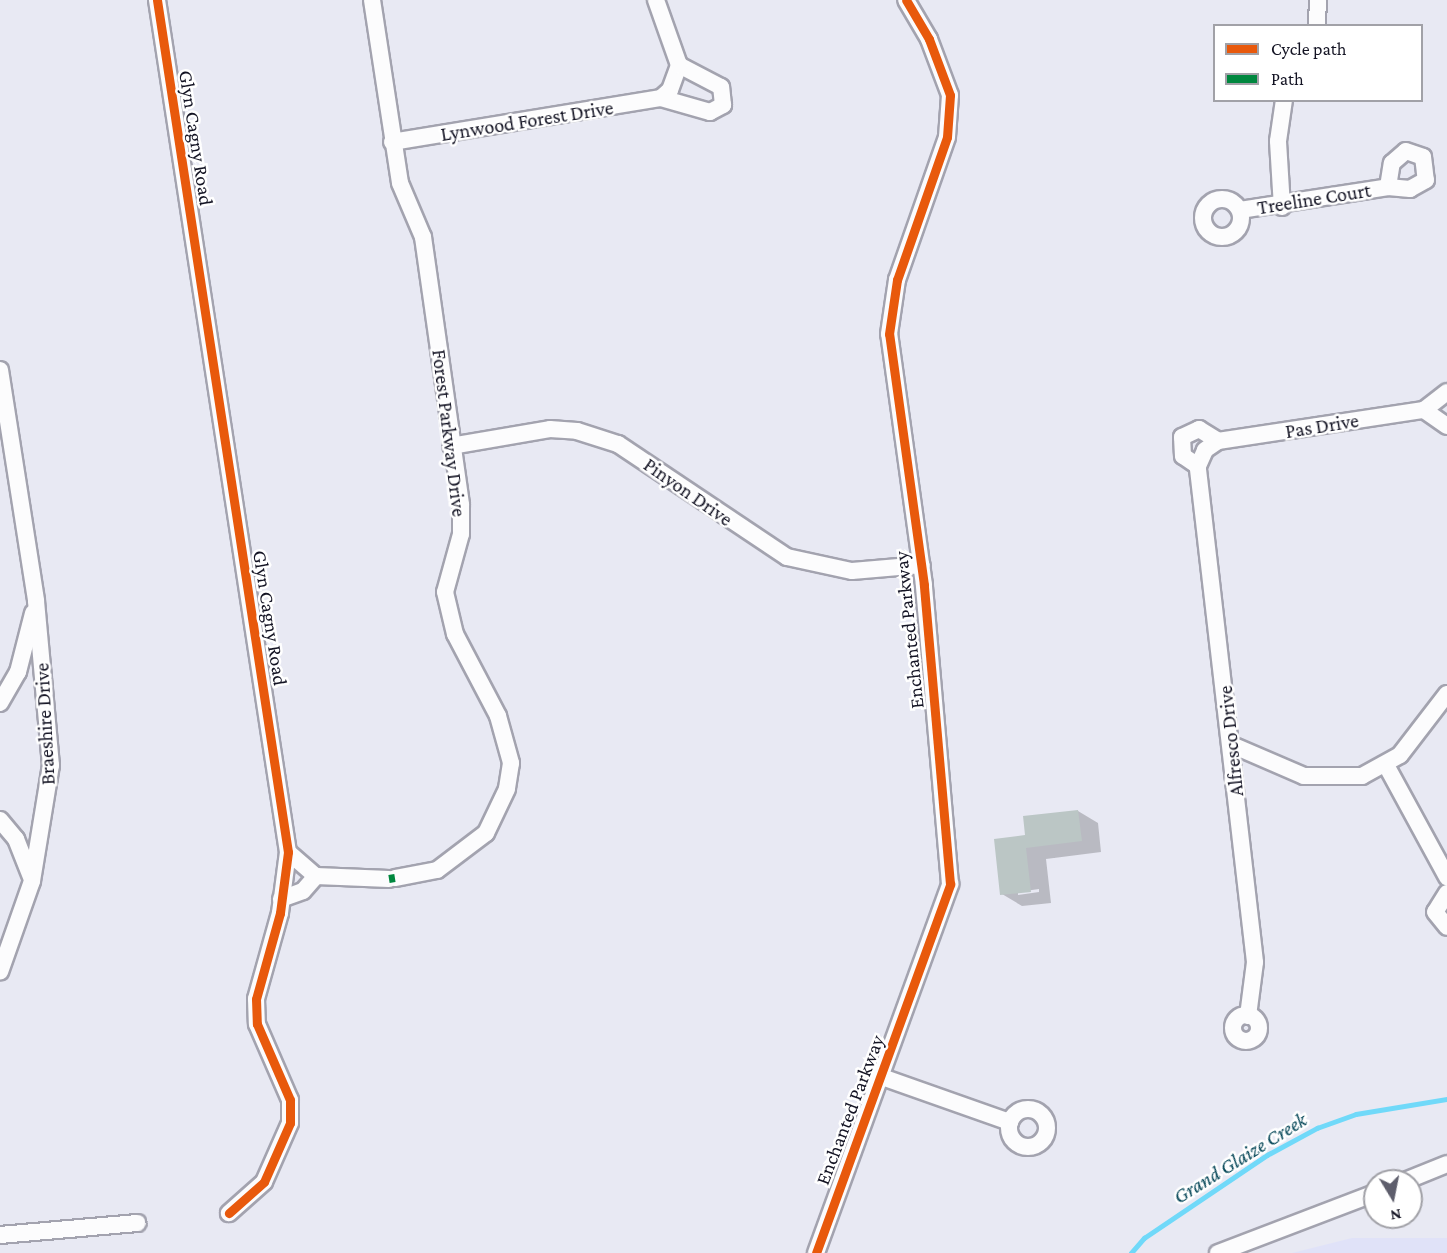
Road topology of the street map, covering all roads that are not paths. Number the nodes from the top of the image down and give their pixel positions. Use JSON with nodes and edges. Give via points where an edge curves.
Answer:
{"nodes":[{"id":1,"x":157,"y":0,"type":"edge"},
{"id":2,"x":372,"y":0,"type":"edge"},
{"id":3,"x":656,"y":0,"type":"edge"},
{"id":4,"x":906,"y":0,"type":"edge"},
{"id":5,"x":1318,"y":0,"type":"edge"},
{"id":6,"x":1317,"y":24,"type":"edge"},
{"id":7,"x":679,"y":65,"type":"junction"},
{"id":8,"x":661,"y":98,"type":"junction"},
{"id":9,"x":1284,"y":102,"type":"edge"},
{"id":10,"x":392,"y":142,"type":"junction"},
{"id":11,"x":1388,"y":187,"type":"dead end"},
{"id":12,"x":1282,"y":207,"type":"junction"},
{"id":13,"x":1240,"y":210,"type":"dead end"},
{"id":14,"x":0,"y":370,"type":"edge"},
{"id":15,"x":1447,"y":392,"type":"edge"},
{"id":16,"x":1424,"y":410,"type":"junction"},
{"id":17,"x":1444,"y":422,"type":"edge"},
{"id":18,"x":451,"y":446,"type":"junction"},
{"id":19,"x":1211,"y":446,"type":"junction"},
{"id":20,"x":1198,"y":466,"type":"junction"},
{"id":21,"x":922,"y":565,"type":"junction"},
{"id":22,"x":36,"y":601,"type":"junction"},
{"id":23,"x":1447,"y":694,"type":"edge"},
{"id":24,"x":0,"y":703,"type":"edge"},
{"id":25,"x":1232,"y":745,"type":"junction"},
{"id":26,"x":1386,"y":765,"type":"junction"},
{"id":27,"x":0,"y":820,"type":"edge"},
{"id":28,"x":288,"y":852,"type":"junction"},
{"id":29,"x":316,"y":876,"type":"junction"},
{"id":30,"x":1447,"y":877,"type":"edge"},
{"id":31,"x":32,"y":881,"type":"junction"},
{"id":32,"x":1447,"y":893,"type":"edge"},
{"id":33,"x":281,"y":899,"type":"junction"},
{"id":34,"x":1447,"y":927,"type":"edge"},
{"id":35,"x":0,"y":972,"type":"edge"},
{"id":36,"x":1248,"y":1016,"type":"dead end"},
{"id":37,"x":882,"y":1077,"type":"junction"},
{"id":38,"x":1010,"y":1122,"type":"dead end"},
{"id":39,"x":1447,"y":1164,"type":"edge"},
{"id":40,"x":1423,"y":1174,"type":"edge"},
{"id":41,"x":1363,"y":1198,"type":"edge"},
{"id":42,"x":229,"y":1213,"type":"dead end"},
{"id":43,"x":137,"y":1223,"type":"dead end"},
{"id":44,"x":0,"y":1235,"type":"edge"},
{"id":45,"x":816,"y":1253,"type":"edge"},
{"id":46,"x":1218,"y":1253,"type":"edge"}],
"edges":[{"from":1,"to":28,"type":"street","name":"Glyn Cagny Road"},
{"from":2,"to":10,"type":"street"},
{"from":3,"to":7,"type":"street"},
{"from":4,"to":21,"type":"street","name":"Enchanted Parkway","via":[[929,39],[950,95],[947,137],[897,280],[889,328]]},
{"from":5,"to":6,"type":"street"},
{"from":7,"to":8,"type":"street","via":[[670,90]]},
{"from":7,"to":8,"type":"street","name":"Lynwood Forest Drive","via":[[722,87],[723,105],[710,112]]},
{"from":8,"to":10,"type":"street","name":"Lynwood Forest Drive"},
{"from":9,"to":12,"type":"street","via":[[1278,141]]},
{"from":10,"to":18,"type":"street","name":"Forest Parkway Drive","via":[[405,200],[423,237]]},
{"from":11,"to":12,"type":"street","name":"Treeline Court"},
{"from":12,"to":13,"type":"street","name":"Treeline Court"},
{"from":14,"to":22,"type":"street","name":"Braeshire Drive"},
{"from":15,"to":16,"type":"street"},
{"from":16,"to":17,"type":"street"},
{"from":16,"to":19,"type":"street","name":"Pas Drive"},
{"from":18,"to":21,"type":"street","name":"Pinyon Drive","via":[[550,429],[577,432],[618,444],[787,557],[852,571]]},
{"from":18,"to":29,"type":"street","name":"Forest Parkway Drive","via":[[461,534],[445,592],[455,634],[498,716],[510,771],[499,809],[472,846],[437,870],[392,878]]},
{"from":19,"to":20,"type":"street"},
{"from":19,"to":20,"type":"street","name":"Alfresco Drive","via":[[1199,429],[1182,437],[1183,456]]},
{"from":20,"to":25,"type":"street","name":"Alfresco Drive"},
{"from":21,"to":37,"type":"street","name":"Enchanted Parkway","via":[[950,884]]},
{"from":22,"to":24,"type":"street","name":"Braeshire Drive","via":[[18,672]]},
{"from":22,"to":31,"type":"street","name":"Braeshire Drive","via":[[51,765]]},
{"from":23,"to":26,"type":"street"},
{"from":25,"to":26,"type":"street","via":[[1304,776],[1333,780]]},
{"from":25,"to":36,"type":"street","name":"Alfresco Drive","via":[[1255,962]]},
{"from":26,"to":30,"type":"street"},
{"from":27,"to":31,"type":"street","via":[[15,839]]},
{"from":28,"to":29,"type":"street"},
{"from":28,"to":33,"type":"street","name":"Glyn Cagny Road"},
{"from":29,"to":33,"type":"street","via":[[303,891]]},
{"from":31,"to":35,"type":"street","name":"Braeshire Drive"},
{"from":32,"to":34,"type":"street","via":[[1435,912]]},
{"from":33,"to":42,"type":"street","name":"Glyn Cagny Road","via":[[256,999],[257,1024],[290,1100],[290,1123],[264,1182]]},
{"from":37,"to":38,"type":"street"},
{"from":37,"to":45,"type":"street","name":"Enchanted Parkway"},
{"from":39,"to":40,"type":"street"},
{"from":41,"to":46,"type":"street"},
{"from":43,"to":44,"type":"street"}]}
